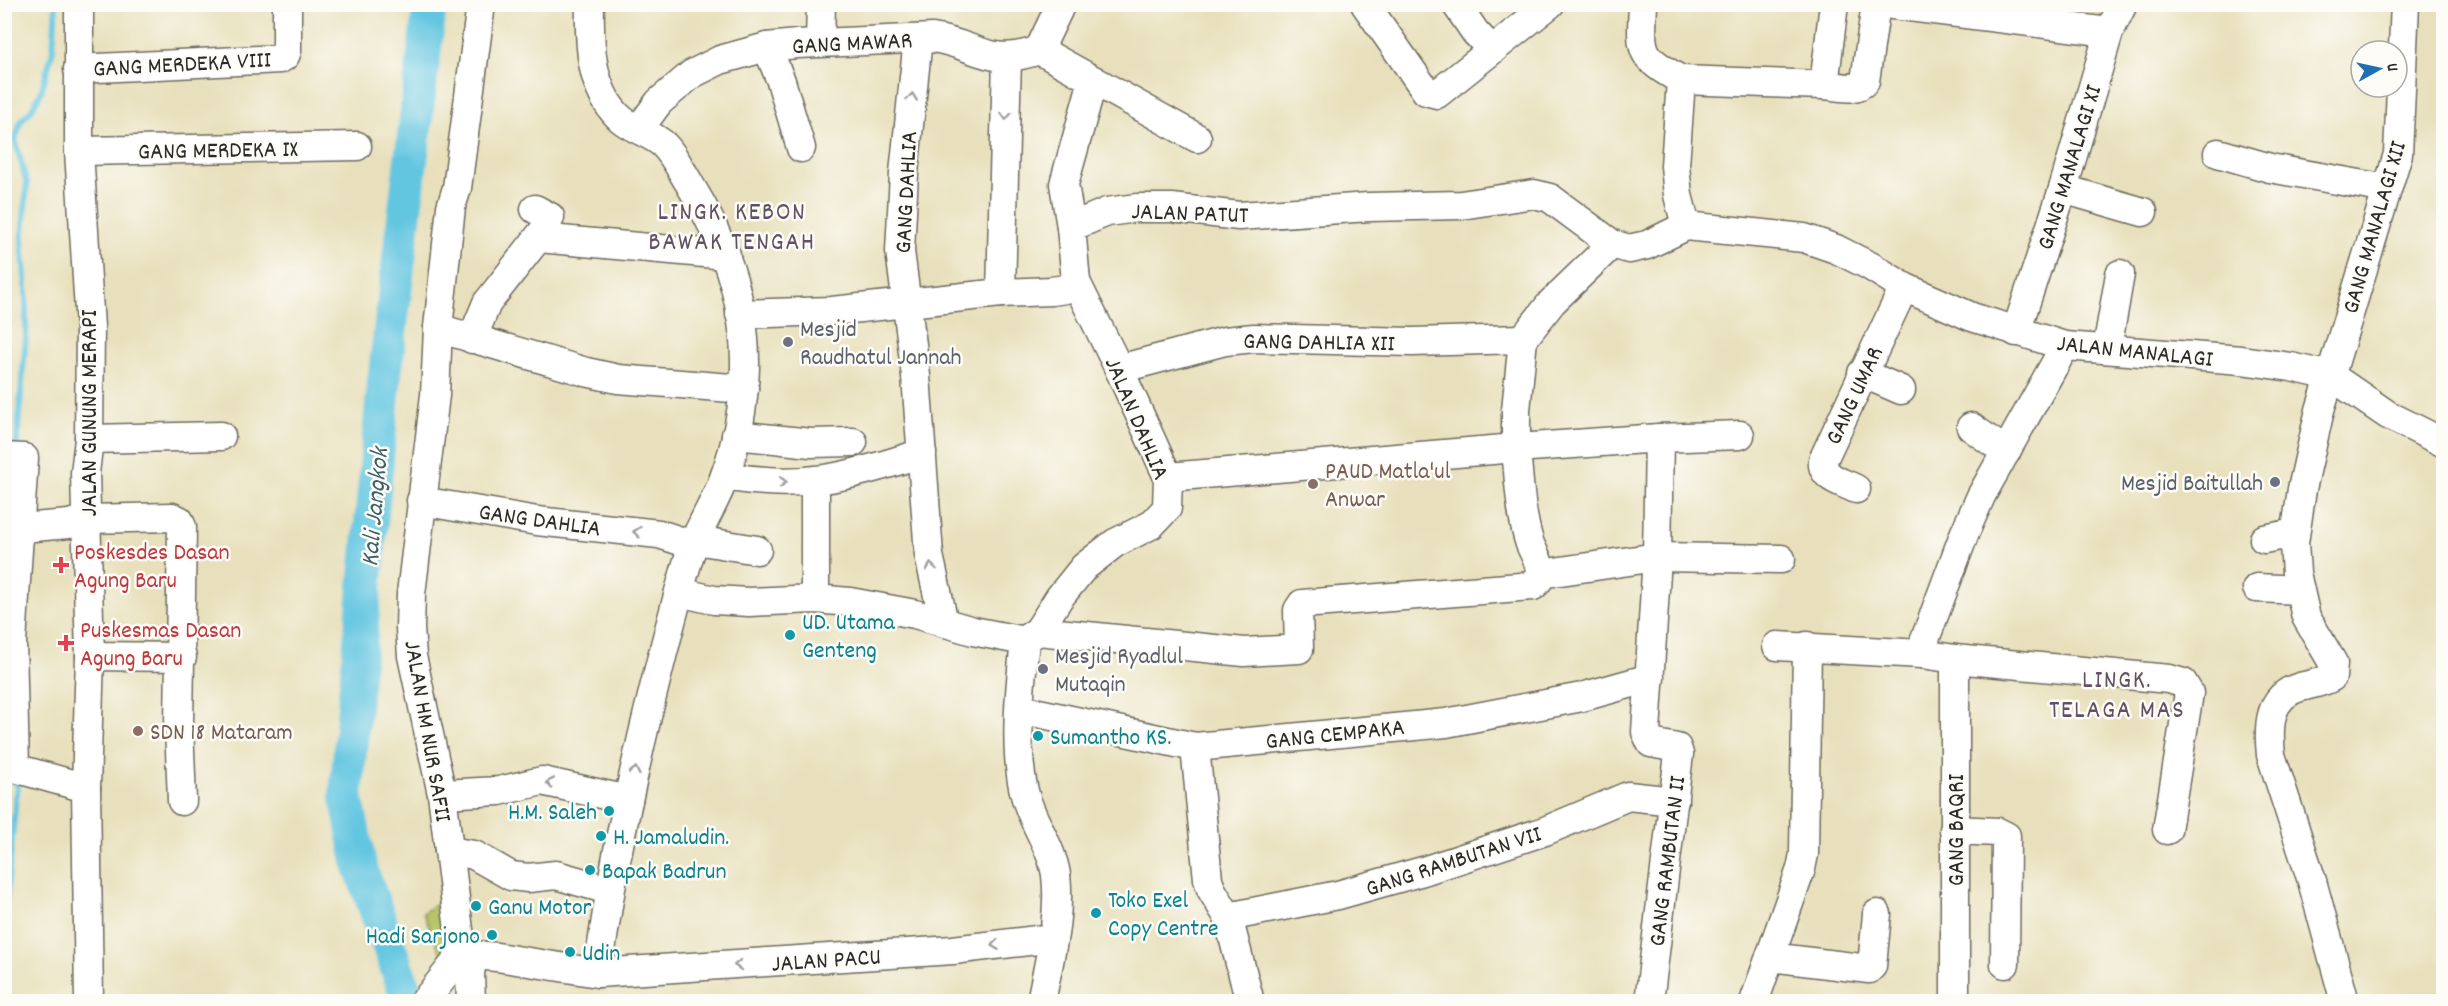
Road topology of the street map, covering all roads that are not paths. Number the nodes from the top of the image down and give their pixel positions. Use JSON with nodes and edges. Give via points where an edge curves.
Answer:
{"nodes":[{"id":1,"x":79,"y":4,"type":"edge"},
{"id":2,"x":287,"y":4,"type":"edge"},
{"id":3,"x":481,"y":4,"type":"edge"},
{"id":4,"x":590,"y":4,"type":"edge"},
{"id":5,"x":821,"y":4,"type":"edge"},
{"id":6,"x":1061,"y":4,"type":"edge"},
{"id":7,"x":1365,"y":4,"type":"edge"},
{"id":8,"x":1456,"y":4,"type":"edge"},
{"id":9,"x":1550,"y":4,"type":"edge"},
{"id":10,"x":1642,"y":4,"type":"edge"},
{"id":11,"x":1834,"y":4,"type":"edge"},
{"id":12,"x":1876,"y":4,"type":"edge"},
{"id":13,"x":1885,"y":4,"type":"edge"},
{"id":14,"x":2123,"y":4,"type":"edge"},
{"id":15,"x":2405,"y":4,"type":"edge"},
{"id":16,"x":2109,"y":32,"type":"junction"},
{"id":17,"x":918,"y":39,"type":"junction"},
{"id":18,"x":820,"y":42,"type":"junction"},
{"id":19,"x":767,"y":48,"type":"junction"},
{"id":20,"x":1039,"y":50,"type":"junction"},
{"id":21,"x":1492,"y":50,"type":"junction"},
{"id":22,"x":1007,"y":58,"type":"junction"},
{"id":23,"x":78,"y":69,"type":"junction"},
{"id":24,"x":1092,"y":80,"type":"junction"},
{"id":25,"x":1681,"y":80,"type":"junction"},
{"id":26,"x":1824,"y":85,"type":"junction"},
{"id":27,"x":639,"y":129,"type":"junction"},
{"id":28,"x":1197,"y":138,"type":"dead end"},
{"id":29,"x":357,"y":146,"type":"dead end"},
{"id":30,"x":801,"y":148,"type":"dead end"},
{"id":31,"x":79,"y":151,"type":"junction"},
{"id":32,"x":2217,"y":153,"type":"dead end"},
{"id":33,"x":2063,"y":189,"type":"junction"},
{"id":34,"x":2387,"y":189,"type":"junction"},
{"id":35,"x":535,"y":209,"type":"dead end"},
{"id":36,"x":2143,"y":212,"type":"dead end"},
{"id":37,"x":1686,"y":226,"type":"junction"},
{"id":38,"x":1071,"y":227,"type":"junction"},
{"id":39,"x":539,"y":238,"type":"junction"},
{"id":40,"x":1612,"y":244,"type":"junction"},
{"id":41,"x":726,"y":255,"type":"junction"},
{"id":42,"x":2120,"y":274,"type":"dead end"},
{"id":43,"x":1076,"y":282,"type":"junction"},
{"id":44,"x":1904,"y":287,"type":"junction"},
{"id":45,"x":1000,"y":293,"type":"junction"},
{"id":46,"x":907,"y":302,"type":"junction"},
{"id":47,"x":740,"y":314,"type":"junction"},
{"id":48,"x":438,"y":328,"type":"junction"},
{"id":49,"x":2016,"y":332,"type":"junction"},
{"id":50,"x":472,"y":339,"type":"junction"},
{"id":51,"x":1523,"y":339,"type":"junction"},
{"id":52,"x":2065,"y":346,"type":"junction"},
{"id":53,"x":2107,"y":349,"type":"junction"},
{"id":54,"x":1119,"y":369,"type":"junction"},
{"id":55,"x":1862,"y":373,"type":"junction"},
{"id":56,"x":2331,"y":376,"type":"junction"},
{"id":57,"x":744,"y":390,"type":"junction"},
{"id":58,"x":1901,"y":390,"type":"dead end"},
{"id":59,"x":1971,"y":426,"type":"dead end"},
{"id":60,"x":736,"y":435,"type":"junction"},
{"id":61,"x":1740,"y":435,"type":"dead end"},
{"id":62,"x":221,"y":436,"type":"dead end"},
{"id":63,"x":1659,"y":438,"type":"junction"},
{"id":64,"x":89,"y":439,"type":"junction"},
{"id":65,"x":853,"y":442,"type":"dead end"},
{"id":66,"x":2444,"y":442,"type":"edge"},
{"id":67,"x":1516,"y":448,"type":"junction"},
{"id":68,"x":2006,"y":452,"type":"junction"},
{"id":69,"x":922,"y":453,"type":"junction"},
{"id":70,"x":12,"y":457,"type":"edge"},
{"id":71,"x":725,"y":476,"type":"junction"},
{"id":72,"x":1168,"y":477,"type":"junction"},
{"id":73,"x":815,"y":482,"type":"junction"},
{"id":74,"x":1856,"y":489,"type":"dead end"},
{"id":75,"x":421,"y":501,"type":"junction"},
{"id":76,"x":87,"y":519,"type":"junction"},
{"id":77,"x":21,"y":528,"type":"junction"},
{"id":78,"x":2295,"y":533,"type":"junction"},
{"id":79,"x":2264,"y":539,"type":"dead end"},
{"id":80,"x":694,"y":543,"type":"junction"},
{"id":81,"x":757,"y":550,"type":"dead end"},
{"id":82,"x":1657,"y":557,"type":"junction"},
{"id":83,"x":1781,"y":559,"type":"dead end"},
{"id":84,"x":1540,"y":574,"type":"junction"},
{"id":85,"x":2257,"y":588,"type":"dead end"},
{"id":86,"x":2299,"y":590,"type":"junction"},
{"id":87,"x":679,"y":592,"type":"junction"},
{"id":88,"x":816,"y":599,"type":"junction"},
{"id":89,"x":944,"y":623,"type":"junction"},
{"id":90,"x":1031,"y":636,"type":"junction"},
{"id":91,"x":1777,"y":646,"type":"dead end"},
{"id":92,"x":1808,"y":646,"type":"junction"},
{"id":93,"x":1922,"y":654,"type":"junction"},
{"id":94,"x":90,"y":656,"type":"junction"},
{"id":95,"x":182,"y":657,"type":"junction"},
{"id":96,"x":1955,"y":659,"type":"junction"},
{"id":97,"x":1650,"y":678,"type":"junction"},
{"id":98,"x":1020,"y":709,"type":"junction"},
{"id":99,"x":1196,"y":747,"type":"junction"},
{"id":100,"x":9,"y":766,"type":"edge"},
{"id":101,"x":86,"y":788,"type":"junction"},
{"id":102,"x":442,"y":794,"type":"junction"},
{"id":103,"x":628,"y":800,"type":"junction"},
{"id":104,"x":182,"y":801,"type":"dead end"},
{"id":105,"x":1674,"y":801,"type":"junction"},
{"id":106,"x":1954,"y":830,"type":"junction"},
{"id":107,"x":2167,"y":830,"type":"dead end"},
{"id":108,"x":449,"y":851,"type":"junction"},
{"id":109,"x":609,"y":890,"type":"junction"},
{"id":110,"x":1877,"y":914,"type":"dead end"},
{"id":111,"x":1228,"y":917,"type":"junction"},
{"id":112,"x":1053,"y":938,"type":"junction"},
{"id":113,"x":462,"y":957,"type":"junction"},
{"id":114,"x":1770,"y":957,"type":"junction"},
{"id":115,"x":2005,"y":964,"type":"dead end"},
{"id":116,"x":598,"y":973,"type":"junction"},
{"id":117,"x":89,"y":1002,"type":"edge"},
{"id":118,"x":424,"y":1002,"type":"edge"},
{"id":119,"x":471,"y":1002,"type":"edge"},
{"id":120,"x":1041,"y":1002,"type":"edge"},
{"id":121,"x":1250,"y":1002,"type":"edge"},
{"id":122,"x":1648,"y":1002,"type":"edge"},
{"id":123,"x":1754,"y":1002,"type":"edge"},
{"id":124,"x":1955,"y":1002,"type":"edge"},
{"id":125,"x":2345,"y":1002,"type":"edge"}],
"edges":[{"from":1,"to":23,"type":"street","name":"JALAN GUNUNG MERAPI"},
{"from":2,"to":23,"type":"street","name":"GANG MERDEKA VIII","via":[[287,51],[280,58]]},
{"from":3,"to":48,"type":"street","via":[[457,188],[451,207]]},
{"from":4,"to":27,"type":"street","via":[[591,50],[603,96],[620,118]]},
{"from":5,"to":18,"type":"street"},
{"from":6,"to":20,"type":"street"},
{"from":7,"to":21,"type":"street","via":[[1426,92],[1432,95]]},
{"from":8,"to":21,"type":"street"},
{"from":9,"to":21,"type":"street"},
{"from":10,"to":25,"type":"street","via":[[1646,54],[1654,65]]},
{"from":11,"to":26,"type":"street"},
{"from":12,"to":26,"type":"street","via":[[1863,85]]},
{"from":13,"to":16,"type":"street"},
{"from":14,"to":16,"type":"street","name":"GANG MANALAGI XI"},
{"from":15,"to":34,"type":"street","name":"GANG MANALAGI XII","via":[[2398,154]]},
{"from":16,"to":33,"type":"street","name":"GANG MANALAGI XI"},
{"from":17,"to":18,"type":"street","name":"GANG MAWAR"},
{"from":17,"to":22,"type":"street","name":"GANG MAWAR","via":[[947,40],[993,57]]},
{"from":46,"to":17,"type":"street","name":"GANG DAHLIA","one_way":true,"via":[[900,251],[901,212]]},
{"from":18,"to":19,"type":"street","name":"GANG MAWAR"},
{"from":19,"to":27,"type":"street","name":"GANG MAWAR","via":[[720,60],[692,74],[659,102]]},
{"from":19,"to":30,"type":"street","via":[[789,103]]},
{"from":20,"to":22,"type":"street","name":"GANG MAWAR"},
{"from":20,"to":24,"type":"street"},
{"from":22,"to":45,"type":"street","one_way":true},
{"from":23,"to":31,"type":"street","name":"JALAN GUNUNG MERAPI"},
{"from":24,"to":28,"type":"street"},
{"from":24,"to":38,"type":"street","via":[[1064,184]]},
{"from":25,"to":26,"type":"street"},
{"from":25,"to":37,"type":"street","via":[[1675,166]]},
{"from":27,"to":41,"type":"street","via":[[664,145],[674,158],[708,215]]},
{"from":29,"to":31,"type":"street","name":"GANG MERDEKA IX"},
{"from":31,"to":64,"type":"street","name":"JALAN GUNUNG MERAPI","via":[[90,327]]},
{"from":32,"to":34,"type":"street","via":[[2270,168]]},
{"from":33,"to":36,"type":"street"},
{"from":33,"to":49,"type":"street","name":"GANG MANALAGI XI"},
{"from":34,"to":56,"type":"street","name":"GANG MANALAGI XII"},
{"from":35,"to":39,"type":"street","via":[[550,217]]},
{"from":37,"to":40,"type":"street","via":[[1647,245],[1629,249]]},
{"from":37,"to":44,"type":"street","name":"JALAN MANALAGI","via":[[1822,243]]},
{"from":38,"to":40,"type":"street","name":"JALAN PATUT","via":[[1107,212],[1137,208],[1239,216],[1461,205],[1534,194],[1550,198]]},
{"from":38,"to":43,"type":"street"},
{"from":39,"to":41,"type":"street"},
{"from":39,"to":50,"type":"street","via":[[487,303]]},
{"from":40,"to":51,"type":"street","via":[[1552,302]]},
{"from":41,"to":47,"type":"street"},
{"from":42,"to":53,"type":"street"},
{"from":43,"to":45,"type":"street","via":[[1066,289]]},
{"from":43,"to":54,"type":"street","name":"JALAN DAHLIA"},
{"from":44,"to":49,"type":"street","name":"JALAN MANALAGI"},
{"from":44,"to":55,"type":"street","name":"GANG UMAR"},
{"from":45,"to":46,"type":"street"},
{"from":46,"to":47,"type":"street","via":[[832,311]]},
{"from":46,"to":69,"type":"street","name":"GANG DAHLIA"},
{"from":47,"to":57,"type":"street"},
{"from":48,"to":50,"type":"street"},
{"from":48,"to":75,"type":"street","name":"JALAN HM NUR SAFII","via":[[434,406]]},
{"from":49,"to":52,"type":"street","name":"JALAN MANALAGI"},
{"from":50,"to":57,"type":"street","via":[[618,379]]},
{"from":51,"to":54,"type":"street","name":"GANG DAHLIA XII","via":[[1412,342],[1254,338],[1225,341]]},
{"from":51,"to":67,"type":"street"},
{"from":52,"to":53,"type":"street","name":"JALAN MANALAGI"},
{"from":52,"to":68,"type":"street"},
{"from":53,"to":56,"type":"street","name":"JALAN MANALAGI","via":[[2241,360]]},
{"from":54,"to":72,"type":"street","name":"JALAN DAHLIA"},
{"from":55,"to":58,"type":"street"},
{"from":55,"to":74,"type":"street","name":"GANG UMAR","via":[[1822,465],[1827,475]]},
{"from":56,"to":66,"type":"street","name":"JALAN MANALAGI","via":[[2388,415]]},
{"from":56,"to":78,"type":"street","name":"GANG MANALAGI XII","via":[[2309,451]]},
{"from":57,"to":60,"type":"street"},
{"from":59,"to":68,"type":"street"},
{"from":60,"to":65,"type":"street","via":[[811,443]]},
{"from":60,"to":71,"type":"street"},
{"from":61,"to":63,"type":"street"},
{"from":62,"to":64,"type":"street"},
{"from":63,"to":67,"type":"street"},
{"from":63,"to":82,"type":"street"},
{"from":64,"to":76,"type":"street","name":"JALAN GUNUNG MERAPI","via":[[85,473]]},
{"from":67,"to":72,"type":"street"},
{"from":67,"to":84,"type":"street","via":[[1521,501]]},
{"from":68,"to":93,"type":"street","via":[[1965,531]]},
{"from":69,"to":73,"type":"street"},
{"from":89,"to":69,"type":"street","name":"GANG DAHLIA","one_way":true,"via":[[929,555]]},
{"from":70,"to":77,"type":"street"},
{"from":71,"to":73,"type":"street","one_way":true,"via":[[754,481]]},
{"from":71,"to":80,"type":"street"},
{"from":72,"to":90,"type":"street","name":"JALAN DAHLIA","via":[[1167,508],[1151,525],[1115,543],[1084,567]]},
{"from":73,"to":88,"type":"street"},
{"from":80,"to":75,"type":"street","name":"GANG DAHLIA","one_way":true,"via":[[659,534],[537,521]]},
{"from":75,"to":102,"type":"street","name":"JALAN HM NUR SAFII","via":[[411,594],[412,656]]},
{"from":76,"to":77,"type":"street"},
{"from":76,"to":94,"type":"street","name":"JALAN GUNUNG MERAPI"},
{"from":76,"to":95,"type":"street","via":[[179,520]]},
{"from":77,"to":100,"type":"street","via":[[12,642]]},
{"from":78,"to":79,"type":"street"},
{"from":78,"to":86,"type":"street","name":"GANG MANALAGI XII"},
{"from":80,"to":81,"type":"street","name":"GANG DAHLIA"},
{"from":80,"to":87,"type":"street"},
{"from":82,"to":83,"type":"street"},
{"from":82,"to":84,"type":"street"},
{"from":82,"to":97,"type":"street"},
{"from":84,"to":90,"type":"street","via":[[1533,585],[1302,604],[1298,610],[1299,649],[1235,651]]},
{"from":85,"to":86,"type":"street"},
{"from":86,"to":125,"type":"street","name":"GANG MANALAGI XII","via":[[2306,617],[2334,669],[2332,677],[2324,682],[2296,688],[2277,700],[2269,734],[2271,755],[2312,881]]},
{"from":87,"to":88,"type":"street","via":[[749,602]]},
{"from":103,"to":87,"type":"street","one_way":true},
{"from":88,"to":89,"type":"street","via":[[872,605]]},
{"from":89,"to":90,"type":"street"},
{"from":90,"to":98,"type":"street"},
{"from":91,"to":92,"type":"street"},
{"from":92,"to":93,"type":"street"},
{"from":92,"to":114,"type":"street","via":[[1806,840],[1801,869]]},
{"from":93,"to":96,"type":"street"},
{"from":94,"to":95,"type":"street"},
{"from":94,"to":101,"type":"street","name":"JALAN GUNUNG MERAPI"},
{"from":95,"to":104,"type":"street"},
{"from":96,"to":106,"type":"street","name":"GANG BAQRI"},
{"from":96,"to":107,"type":"street","via":[[2183,683],[2188,693]]},
{"from":97,"to":99,"type":"street","name":"GANG CEMPAKA","via":[[1582,697],[1446,723]]},
{"from":97,"to":105,"type":"street","name":"GANG RAMBUTAN II","via":[[1646,732],[1651,743],[1677,748]]},
{"from":98,"to":99,"type":"street","name":"GANG CEMPAKA"},
{"from":98,"to":112,"type":"street","via":[[1022,785],[1056,872]]},
{"from":99,"to":111,"type":"street","via":[[1208,879]]},
{"from":100,"to":101,"type":"street"},
{"from":101,"to":117,"type":"street","name":"JALAN GUNUNG MERAPI"},
{"from":103,"to":102,"type":"street","one_way":true,"via":[[542,781],[499,791]]},
{"from":102,"to":108,"type":"street","name":"JALAN HM NUR SAFII"},
{"from":103,"to":109,"type":"street"},
{"from":105,"to":111,"type":"street","name":"GANG RAMBUTAN VII","via":[[1628,796],[1545,831],[1423,871],[1338,895]]},
{"from":105,"to":122,"type":"street","name":"GANG RAMBUTAN II"},
{"from":106,"to":115,"type":"street","via":[[1998,832],[2006,836]]},
{"from":106,"to":124,"type":"street","name":"GANG BAQRI"},
{"from":108,"to":109,"type":"street","via":[[474,855],[511,876],[556,875]]},
{"from":108,"to":113,"type":"street","name":"JALAN HM NUR SAFII"},
{"from":109,"to":116,"type":"street"},
{"from":110,"to":114,"type":"street","via":[[1869,969]]},
{"from":111,"to":121,"type":"street"},
{"from":112,"to":116,"type":"street","name":"JALAN PACU","one_way":true,"via":[[953,951]]},
{"from":112,"to":120,"type":"street"},
{"from":113,"to":116,"type":"street","name":"JALAN PACU"},
{"from":113,"to":118,"type":"street"},
{"from":113,"to":119,"type":"street","name":"JALAN HM NUR SAFII","via":[[470,974]]},
{"from":114,"to":123,"type":"street"}]}
